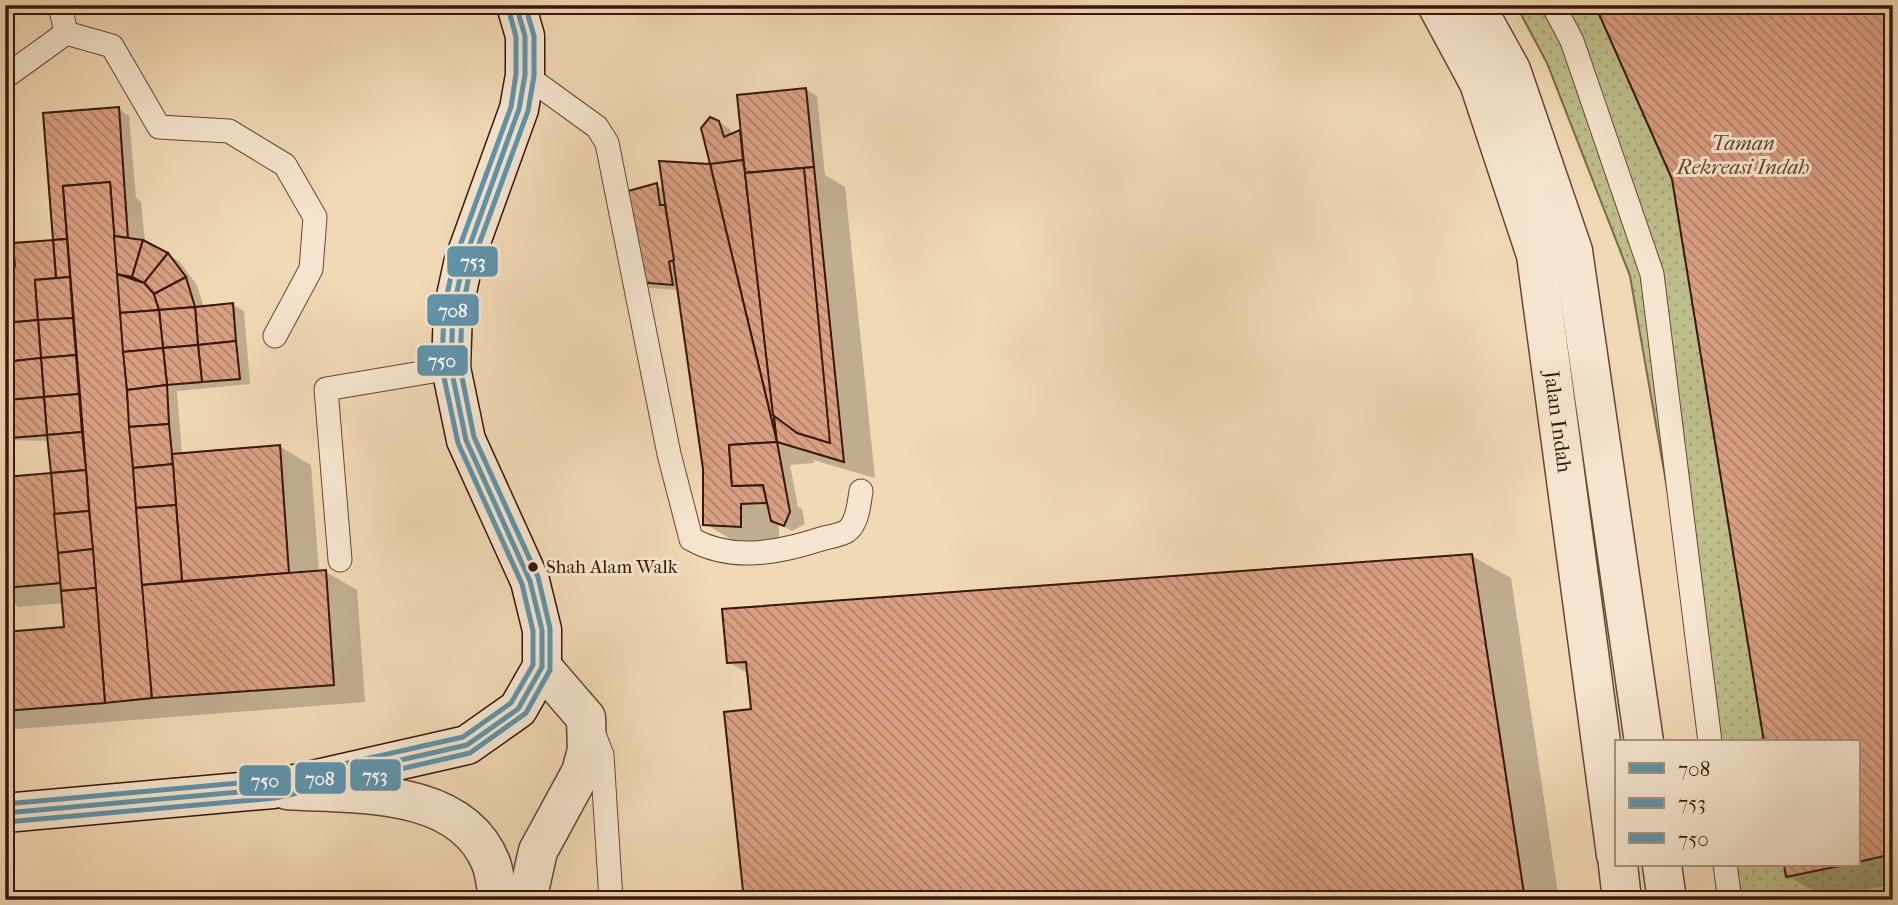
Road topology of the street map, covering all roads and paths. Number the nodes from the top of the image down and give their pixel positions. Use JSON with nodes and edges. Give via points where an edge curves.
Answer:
{"nodes":[{"id":1,"x":60,"y":5,"type":"edge"},
{"id":2,"x":516,"y":5,"type":"edge"},
{"id":3,"x":1437,"y":5,"type":"edge"},
{"id":4,"x":1475,"y":5,"type":"edge"},
{"id":5,"x":1553,"y":5,"type":"edge"},
{"id":6,"x":66,"y":33,"type":"junction"},
{"id":7,"x":526,"y":75,"type":"junction"},
{"id":8,"x":5,"y":77,"type":"edge"},
{"id":9,"x":275,"y":336,"type":"dead end"},
{"id":10,"x":451,"y":368,"type":"junction"},
{"id":11,"x":861,"y":491,"type":"dead end"},
{"id":12,"x":340,"y":560,"type":"dead end"},
{"id":13,"x":542,"y":667,"type":"junction"},
{"id":14,"x":586,"y":718,"type":"junction"},
{"id":15,"x":1644,"y":740,"type":"edge"},
{"id":16,"x":1710,"y":740,"type":"edge"},
{"id":17,"x":273,"y":789,"type":"junction"},
{"id":18,"x":5,"y":813,"type":"edge"},
{"id":19,"x":1615,"y":848,"type":"edge"},
{"id":20,"x":1618,"y":866,"type":"edge"},
{"id":21,"x":1662,"y":866,"type":"edge"},
{"id":22,"x":1725,"y":866,"type":"edge"},
{"id":23,"x":499,"y":900,"type":"edge"},
{"id":24,"x":527,"y":900,"type":"edge"},
{"id":25,"x":611,"y":900,"type":"edge"},
{"id":26,"x":1622,"y":900,"type":"edge"},
{"id":27,"x":1667,"y":900,"type":"edge"},
{"id":28,"x":1730,"y":900,"type":"edge"}],
"edges":[{"from":1,"to":6,"type":"lane"},
{"from":2,"to":7,"type":"street","via":[[524,36]]},
{"from":3,"to":19,"type":"street","name":"Jalan Indah","via":[[1479,83],[1536,255]]},
{"from":4,"to":15,"type":"street","name":"Jalan Indah","via":[[1511,71],[1573,251]]},
{"from":5,"to":16,"type":"lane","via":[[1572,41],[1651,274]]},
{"from":6,"to":8,"type":"lane"},
{"from":6,"to":9,"type":"lane","via":[[112,46],[159,127],[229,131],[285,165],[315,217],[311,268]]},
{"from":7,"to":10,"type":"street","via":[[519,109],[463,264],[453,310]]},
{"from":7,"to":11,"type":"lane","via":[[597,127],[607,143],[669,454],[691,539],[708,549],[733,553],[791,549],[847,531]]},
{"from":10,"to":12,"type":"lane","via":[[326,389]]},
{"from":10,"to":13,"type":"street","via":[[466,440],[530,580],[542,630]]},
{"from":13,"to":14,"type":"street"},
{"from":13,"to":17,"type":"street","via":[[519,709],[467,745]]},
{"from":14,"to":24,"type":"street","via":[[587,750],[581,772],[538,851]]},
{"from":14,"to":25,"type":"lane","via":[[602,755]]},
{"from":17,"to":18,"type":"street"},
{"from":17,"to":23,"type":"street","via":[[389,798],[440,809],[464,826],[491,862]]},
{"from":20,"to":26,"type":"street"},
{"from":21,"to":27,"type":"street"},
{"from":22,"to":28,"type":"lane"}]}
